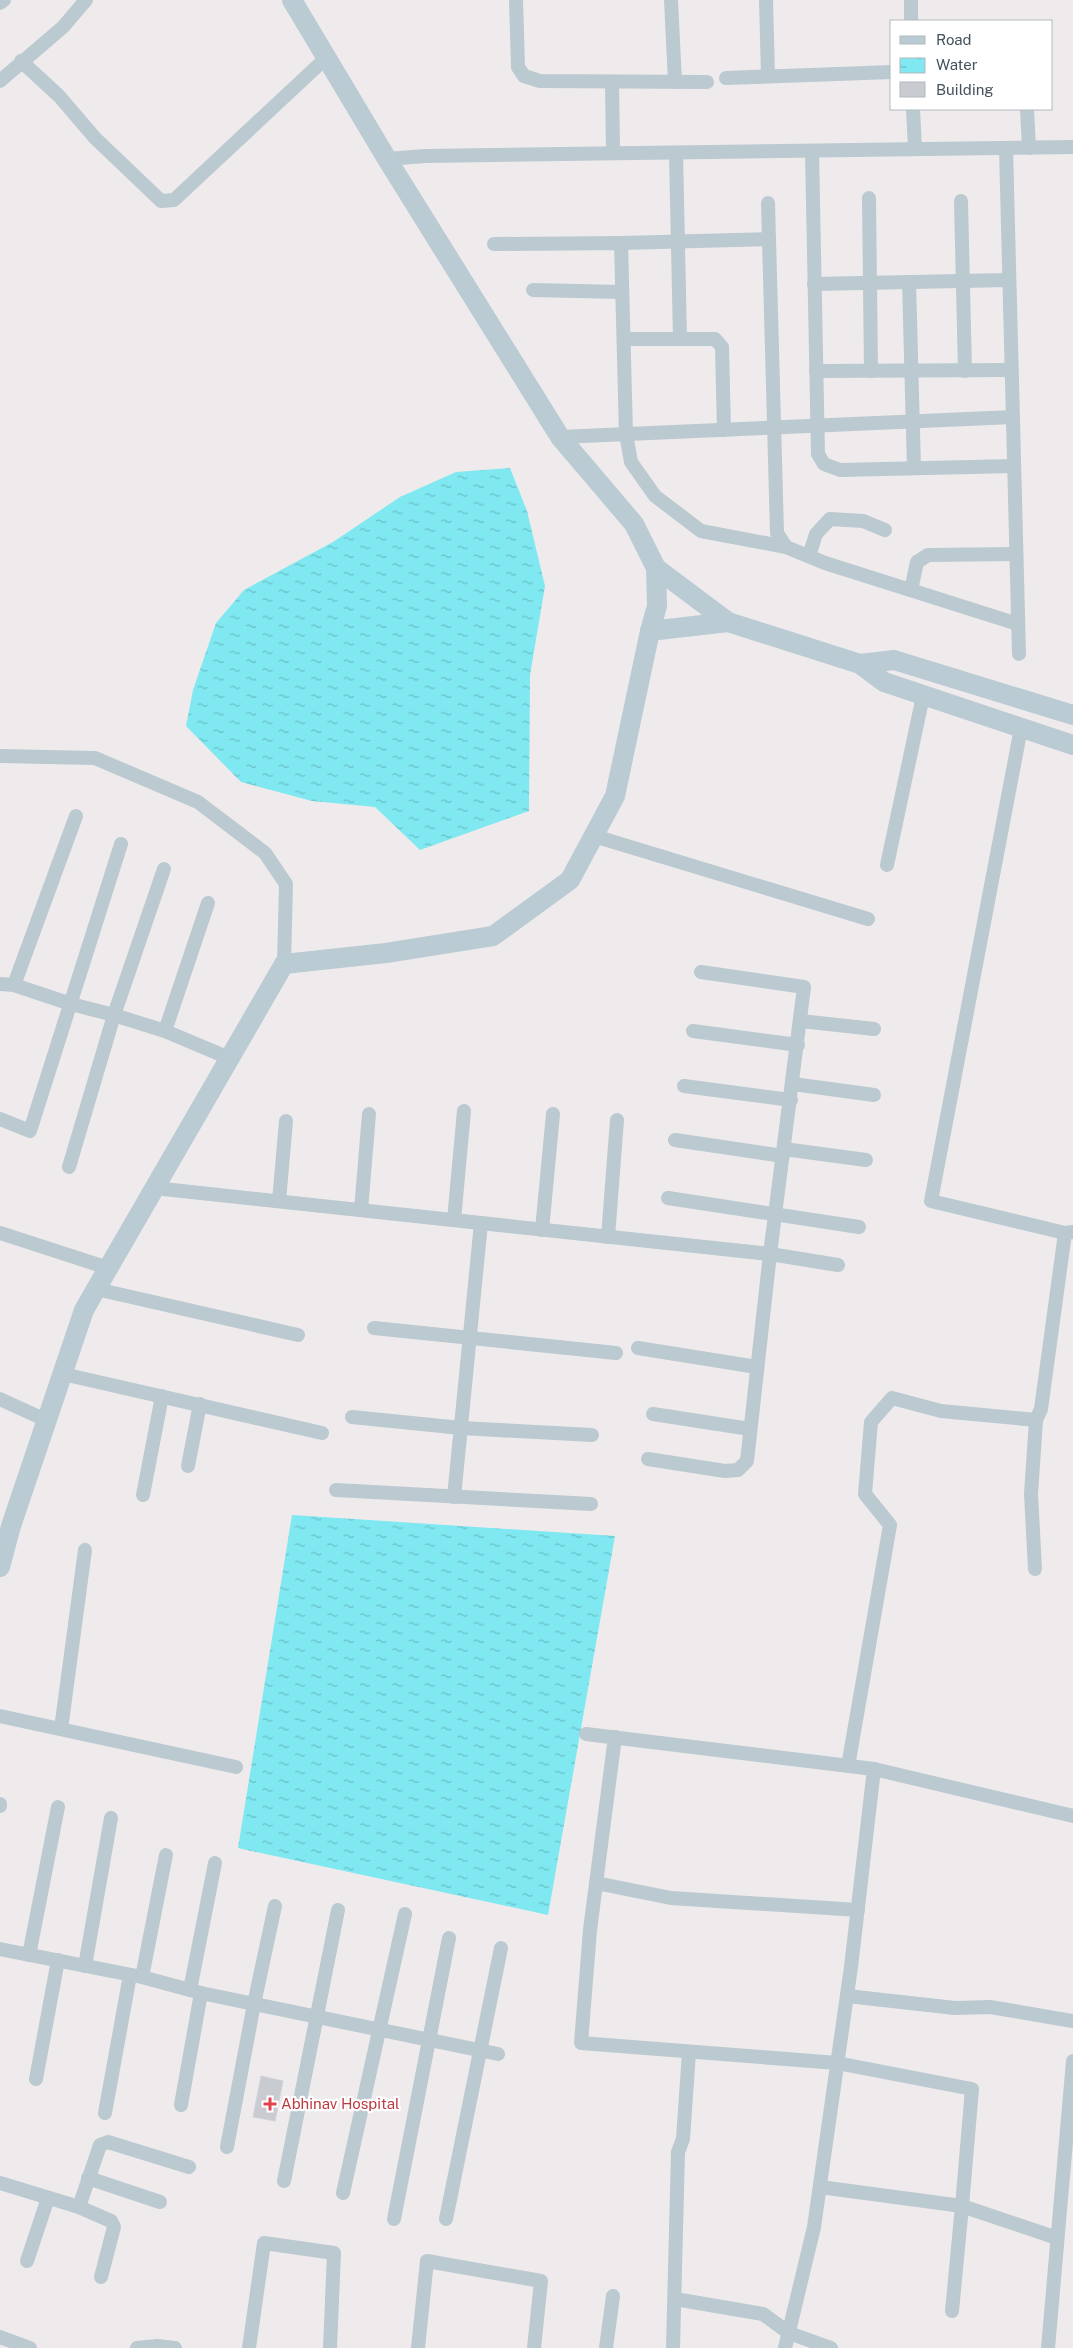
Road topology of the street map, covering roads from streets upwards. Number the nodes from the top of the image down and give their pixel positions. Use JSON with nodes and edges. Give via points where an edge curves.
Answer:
{"nodes":[{"id":1,"x":4,"y":0,"type":"edge"},
{"id":2,"x":86,"y":0,"type":"edge"},
{"id":3,"x":292,"y":0,"type":"edge"},
{"id":4,"x":516,"y":0,"type":"edge"},
{"id":5,"x":671,"y":0,"type":"edge"},
{"id":6,"x":766,"y":0,"type":"edge"},
{"id":7,"x":911,"y":0,"type":"edge"},
{"id":8,"x":0,"y":3,"type":"edge"},
{"id":9,"x":912,"y":20,"type":"edge"},
{"id":10,"x":326,"y":58,"type":"junction"},
{"id":11,"x":22,"y":61,"type":"junction"},
{"id":12,"x":890,"y":72,"type":"edge"},
{"id":13,"x":768,"y":76,"type":"junction"},
{"id":14,"x":726,"y":78,"type":"dead end"},
{"id":15,"x":0,"y":81,"type":"edge"},
{"id":16,"x":612,"y":82,"type":"junction"},
{"id":17,"x":675,"y":82,"type":"junction"},
{"id":18,"x":707,"y":82,"type":"dead end"},
{"id":19,"x":913,"y":110,"type":"edge"},
{"id":20,"x":1027,"y":110,"type":"edge"},
{"id":21,"x":1073,"y":147,"type":"edge"},
{"id":22,"x":1006,"y":148,"type":"junction"},
{"id":23,"x":1028,"y":148,"type":"junction"},
{"id":24,"x":915,"y":149,"type":"junction"},
{"id":25,"x":812,"y":151,"type":"junction"},
{"id":26,"x":612,"y":153,"type":"junction"},
{"id":27,"x":676,"y":153,"type":"junction"},
{"id":28,"x":387,"y":159,"type":"junction"},
{"id":29,"x":869,"y":198,"type":"dead end"},
{"id":30,"x":961,"y":201,"type":"dead end"},
{"id":31,"x":768,"y":203,"type":"dead end"},
{"id":32,"x":768,"y":239,"type":"junction"},
{"id":33,"x":678,"y":241,"type":"junction"},
{"id":34,"x":621,"y":243,"type":"junction"},
{"id":35,"x":494,"y":244,"type":"dead end"},
{"id":36,"x":1009,"y":280,"type":"junction"},
{"id":37,"x":963,"y":281,"type":"junction"},
{"id":38,"x":909,"y":282,"type":"junction"},
{"id":39,"x":870,"y":283,"type":"junction"},
{"id":40,"x":814,"y":284,"type":"junction"},
{"id":41,"x":532,"y":290,"type":"dead end"},
{"id":42,"x":622,"y":292,"type":"junction"},
{"id":43,"x":680,"y":338,"type":"junction"},
{"id":44,"x":624,"y":339,"type":"junction"},
{"id":45,"x":816,"y":370,"type":"junction"},
{"id":46,"x":965,"y":370,"type":"junction"},
{"id":47,"x":1012,"y":370,"type":"junction"},
{"id":48,"x":871,"y":371,"type":"junction"},
{"id":49,"x":912,"y":371,"type":"junction"},
{"id":50,"x":1013,"y":417,"type":"junction"},
{"id":51,"x":913,"y":421,"type":"junction"},
{"id":52,"x":817,"y":425,"type":"junction"},
{"id":53,"x":774,"y":427,"type":"junction"},
{"id":54,"x":724,"y":430,"type":"junction"},
{"id":55,"x":626,"y":434,"type":"junction"},
{"id":56,"x":560,"y":437,"type":"junction"},
{"id":57,"x":1014,"y":466,"type":"junction"},
{"id":58,"x":914,"y":468,"type":"junction"},
{"id":59,"x":885,"y":530,"type":"dead end"},
{"id":60,"x":786,"y":547,"type":"junction"},
{"id":61,"x":1016,"y":554,"type":"junction"},
{"id":62,"x":809,"y":556,"type":"junction"},
{"id":63,"x":656,"y":568,"type":"junction"},
{"id":64,"x":911,"y":590,"type":"junction"},
{"id":65,"x":728,"y":622,"type":"junction"},
{"id":66,"x":1018,"y":624,"type":"junction"},
{"id":67,"x":650,"y":631,"type":"junction"},
{"id":68,"x":1019,"y":654,"type":"dead end"},
{"id":69,"x":860,"y":664,"type":"junction"},
{"id":70,"x":923,"y":696,"type":"junction"},
{"id":71,"x":1073,"y":715,"type":"edge"},
{"id":72,"x":1021,"y":728,"type":"junction"},
{"id":73,"x":1073,"y":745,"type":"edge"},
{"id":74,"x":0,"y":756,"type":"edge"},
{"id":75,"x":76,"y":816,"type":"dead end"},
{"id":76,"x":594,"y":836,"type":"junction"},
{"id":77,"x":121,"y":844,"type":"dead end"},
{"id":78,"x":887,"y":865,"type":"dead end"},
{"id":79,"x":164,"y":870,"type":"dead end"},
{"id":80,"x":208,"y":903,"type":"dead end"},
{"id":81,"x":868,"y":919,"type":"dead end"},
{"id":82,"x":284,"y":964,"type":"junction"},
{"id":83,"x":701,"y":972,"type":"dead end"},
{"id":84,"x":0,"y":984,"type":"edge"},
{"id":85,"x":14,"y":986,"type":"junction"},
{"id":86,"x":71,"y":1004,"type":"junction"},
{"id":87,"x":114,"y":1015,"type":"junction"},
{"id":88,"x":801,"y":1021,"type":"junction"},
{"id":89,"x":874,"y":1029,"type":"dead end"},
{"id":90,"x":693,"y":1030,"type":"dead end"},
{"id":91,"x":165,"y":1031,"type":"junction"},
{"id":92,"x":798,"y":1045,"type":"junction"},
{"id":93,"x":229,"y":1058,"type":"junction"},
{"id":94,"x":793,"y":1084,"type":"junction"},
{"id":95,"x":684,"y":1086,"type":"dead end"},
{"id":96,"x":874,"y":1095,"type":"dead end"},
{"id":97,"x":791,"y":1100,"type":"junction"},
{"id":98,"x":464,"y":1111,"type":"dead end"},
{"id":99,"x":369,"y":1114,"type":"dead end"},
{"id":100,"x":553,"y":1114,"type":"dead end"},
{"id":101,"x":0,"y":1120,"type":"edge"},
{"id":102,"x":617,"y":1120,"type":"dead end"},
{"id":103,"x":286,"y":1121,"type":"dead end"},
{"id":104,"x":675,"y":1140,"type":"dead end"},
{"id":105,"x":784,"y":1152,"type":"junction"},
{"id":106,"x":866,"y":1160,"type":"dead end"},
{"id":107,"x":69,"y":1166,"type":"dead end"},
{"id":108,"x":154,"y":1188,"type":"junction"},
{"id":109,"x":668,"y":1198,"type":"dead end"},
{"id":110,"x":279,"y":1201,"type":"junction"},
{"id":111,"x":361,"y":1210,"type":"junction"},
{"id":112,"x":775,"y":1214,"type":"junction"},
{"id":113,"x":454,"y":1220,"type":"junction"},
{"id":114,"x":481,"y":1223,"type":"junction"},
{"id":115,"x":859,"y":1227,"type":"dead end"},
{"id":116,"x":542,"y":1230,"type":"junction"},
{"id":117,"x":1069,"y":1232,"type":"edge"},
{"id":118,"x":0,"y":1233,"type":"edge"},
{"id":119,"x":608,"y":1237,"type":"junction"},
{"id":120,"x":770,"y":1254,"type":"junction"},
{"id":121,"x":838,"y":1265,"type":"dead end"},
{"id":122,"x":108,"y":1268,"type":"junction"},
{"id":123,"x":96,"y":1289,"type":"junction"},
{"id":124,"x":374,"y":1328,"type":"dead end"},
{"id":125,"x":298,"y":1334,"type":"dead end"},
{"id":126,"x":470,"y":1338,"type":"junction"},
{"id":127,"x":638,"y":1348,"type":"dead end"},
{"id":128,"x":616,"y":1353,"type":"dead end"},
{"id":129,"x":757,"y":1367,"type":"junction"},
{"id":130,"x":63,"y":1374,"type":"junction"},
{"id":131,"x":162,"y":1396,"type":"junction"},
{"id":132,"x":0,"y":1399,"type":"edge"},
{"id":133,"x":200,"y":1404,"type":"junction"},
{"id":134,"x":653,"y":1414,"type":"dead end"},
{"id":135,"x":352,"y":1417,"type":"dead end"},
{"id":136,"x":1036,"y":1420,"type":"junction"},
{"id":137,"x":48,"y":1421,"type":"junction"},
{"id":138,"x":461,"y":1428,"type":"junction"},
{"id":139,"x":750,"y":1428,"type":"junction"},
{"id":140,"x":322,"y":1433,"type":"dead end"},
{"id":141,"x":592,"y":1435,"type":"dead end"},
{"id":142,"x":648,"y":1458,"type":"dead end"},
{"id":143,"x":188,"y":1466,"type":"dead end"},
{"id":144,"x":336,"y":1490,"type":"dead end"},
{"id":145,"x":143,"y":1495,"type":"dead end"},
{"id":146,"x":454,"y":1497,"type":"junction"},
{"id":147,"x":591,"y":1504,"type":"dead end"},
{"id":148,"x":85,"y":1550,"type":"dead end"},
{"id":149,"x":0,"y":1567,"type":"edge"},
{"id":150,"x":1035,"y":1570,"type":"dead end"},
{"id":151,"x":0,"y":1716,"type":"edge"},
{"id":152,"x":61,"y":1729,"type":"junction"},
{"id":153,"x":586,"y":1734,"type":"dead end"},
{"id":154,"x":615,"y":1737,"type":"junction"},
{"id":155,"x":848,"y":1766,"type":"junction"},
{"id":156,"x":236,"y":1767,"type":"dead end"},
{"id":157,"x":874,"y":1769,"type":"junction"},
{"id":158,"x":58,"y":1807,"type":"dead end"},
{"id":159,"x":1073,"y":1816,"type":"edge"},
{"id":160,"x":110,"y":1818,"type":"dead end"},
{"id":161,"x":166,"y":1855,"type":"dead end"},
{"id":162,"x":215,"y":1863,"type":"dead end"},
{"id":163,"x":596,"y":1883,"type":"junction"},
{"id":164,"x":275,"y":1906,"type":"dead end"},
{"id":165,"x":338,"y":1910,"type":"dead end"},
{"id":166,"x":858,"y":1910,"type":"junction"},
{"id":167,"x":405,"y":1914,"type":"dead end"},
{"id":168,"x":449,"y":1938,"type":"dead end"},
{"id":169,"x":501,"y":1948,"type":"dead end"},
{"id":170,"x":0,"y":1949,"type":"edge"},
{"id":171,"x":29,"y":1955,"type":"junction"},
{"id":172,"x":58,"y":1960,"type":"junction"},
{"id":173,"x":85,"y":1966,"type":"junction"},
{"id":174,"x":136,"y":1976,"type":"junction"},
{"id":175,"x":195,"y":1991,"type":"junction"},
{"id":176,"x":847,"y":1996,"type":"junction"},
{"id":177,"x":254,"y":2004,"type":"junction"},
{"id":178,"x":315,"y":2015,"type":"junction"},
{"id":179,"x":1073,"y":2021,"type":"edge"},
{"id":180,"x":379,"y":2028,"type":"junction"},
{"id":181,"x":430,"y":2038,"type":"junction"},
{"id":182,"x":480,"y":2049,"type":"junction"},
{"id":183,"x":689,"y":2052,"type":"junction"},
{"id":184,"x":498,"y":2054,"type":"dead end"},
{"id":185,"x":1073,"y":2061,"type":"edge"},
{"id":186,"x":838,"y":2062,"type":"junction"},
{"id":187,"x":36,"y":2079,"type":"dead end"},
{"id":188,"x":181,"y":2104,"type":"dead end"},
{"id":189,"x":105,"y":2113,"type":"dead end"},
{"id":190,"x":227,"y":2147,"type":"dead end"},
{"id":191,"x":189,"y":2167,"type":"dead end"},
{"id":192,"x":88,"y":2178,"type":"junction"},
{"id":193,"x":284,"y":2181,"type":"dead end"},
{"id":194,"x":0,"y":2183,"type":"edge"},
{"id":195,"x":820,"y":2187,"type":"junction"},
{"id":196,"x":343,"y":2192,"type":"dead end"},
{"id":197,"x":48,"y":2198,"type":"junction"},
{"id":198,"x":160,"y":2202,"type":"dead end"},
{"id":199,"x":962,"y":2206,"type":"junction"},
{"id":200,"x":79,"y":2207,"type":"junction"},
{"id":201,"x":394,"y":2219,"type":"dead end"},
{"id":202,"x":446,"y":2219,"type":"dead end"},
{"id":203,"x":1057,"y":2238,"type":"junction"},
{"id":204,"x":27,"y":2261,"type":"dead end"},
{"id":205,"x":101,"y":2277,"type":"dead end"},
{"id":206,"x":613,"y":2296,"type":"dead end"},
{"id":207,"x":675,"y":2299,"type":"junction"},
{"id":208,"x":952,"y":2311,"type":"dead end"},
{"id":209,"x":789,"y":2333,"type":"junction"},
{"id":210,"x":0,"y":2337,"type":"edge"},
{"id":211,"x":23,"y":2347,"type":"edge"},
{"id":212,"x":137,"y":2348,"type":"edge"},
{"id":213,"x":175,"y":2348,"type":"edge"},
{"id":214,"x":249,"y":2348,"type":"edge"},
{"id":215,"x":330,"y":2348,"type":"edge"},
{"id":216,"x":418,"y":2348,"type":"edge"},
{"id":217,"x":534,"y":2348,"type":"edge"},
{"id":218,"x":606,"y":2348,"type":"edge"},
{"id":219,"x":673,"y":2348,"type":"edge"},
{"id":220,"x":785,"y":2348,"type":"edge"},
{"id":221,"x":831,"y":2348,"type":"edge"},
{"id":222,"x":1048,"y":2348,"type":"edge"}],
"edges":[{"from":1,"to":8,"type":"street"},
{"from":2,"to":11,"type":"street","via":[[63,27]]},
{"from":3,"to":10,"type":"street"},
{"from":4,"to":16,"type":"street","via":[[518,67],[524,76],[540,81]]},
{"from":5,"to":17,"type":"street"},
{"from":6,"to":13,"type":"street"},
{"from":7,"to":9,"type":"street"},
{"from":10,"to":11,"type":"street","via":[[174,200],[161,201],[94,138],[59,96]]},
{"from":10,"to":28,"type":"street"},
{"from":11,"to":15,"type":"street"},
{"from":12,"to":13,"type":"street"},
{"from":13,"to":14,"type":"street"},
{"from":16,"to":17,"type":"street"},
{"from":16,"to":26,"type":"street"},
{"from":17,"to":18,"type":"street"},
{"from":19,"to":24,"type":"street"},
{"from":20,"to":23,"type":"street"},
{"from":21,"to":23,"type":"street"},
{"from":22,"to":23,"type":"street"},
{"from":22,"to":24,"type":"street"},
{"from":22,"to":36,"type":"street"},
{"from":24,"to":25,"type":"street"},
{"from":25,"to":27,"type":"street"},
{"from":25,"to":40,"type":"street"},
{"from":26,"to":27,"type":"street"},
{"from":26,"to":28,"type":"street"},
{"from":27,"to":33,"type":"street"},
{"from":28,"to":56,"type":"street"},
{"from":29,"to":39,"type":"street"},
{"from":30,"to":37,"type":"street"},
{"from":31,"to":32,"type":"street"},
{"from":32,"to":33,"type":"street"},
{"from":32,"to":53,"type":"street"},
{"from":33,"to":34,"type":"street"},
{"from":33,"to":43,"type":"street"},
{"from":34,"to":35,"type":"street"},
{"from":34,"to":42,"type":"street"},
{"from":36,"to":37,"type":"street"},
{"from":36,"to":47,"type":"street"},
{"from":37,"to":38,"type":"street"},
{"from":37,"to":46,"type":"street"},
{"from":38,"to":39,"type":"street"},
{"from":38,"to":49,"type":"street"},
{"from":39,"to":40,"type":"street"},
{"from":39,"to":48,"type":"street"},
{"from":40,"to":45,"type":"street"},
{"from":41,"to":42,"type":"street"},
{"from":42,"to":44,"type":"street"},
{"from":43,"to":44,"type":"street"},
{"from":43,"to":54,"type":"street","via":[[715,340],[722,347]]},
{"from":44,"to":55,"type":"street"},
{"from":45,"to":48,"type":"street"},
{"from":45,"to":52,"type":"street"},
{"from":46,"to":47,"type":"street"},
{"from":46,"to":49,"type":"street"},
{"from":47,"to":50,"type":"street"},
{"from":48,"to":49,"type":"street"},
{"from":49,"to":51,"type":"street"},
{"from":50,"to":51,"type":"street"},
{"from":50,"to":57,"type":"street"},
{"from":51,"to":52,"type":"street"},
{"from":51,"to":58,"type":"street"},
{"from":52,"to":53,"type":"street"},
{"from":52,"to":58,"type":"street","via":[[818,454],[824,464],[840,470]]},
{"from":53,"to":54,"type":"street"},
{"from":53,"to":60,"type":"street","via":[[775,517],[777,533]]},
{"from":54,"to":55,"type":"street"},
{"from":55,"to":56,"type":"street"},
{"from":55,"to":60,"type":"street","via":[[631,462],[655,496],[700,531]]},
{"from":56,"to":63,"type":"street","via":[[634,524]]},
{"from":57,"to":58,"type":"street"},
{"from":57,"to":61,"type":"street"},
{"from":59,"to":62,"type":"street","via":[[863,521],[830,519],[816,534]]},
{"from":60,"to":62,"type":"street"},
{"from":61,"to":64,"type":"street","via":[[928,556],[917,562]]},
{"from":61,"to":66,"type":"street"},
{"from":62,"to":64,"type":"street"},
{"from":63,"to":65,"type":"street"},
{"from":63,"to":67,"type":"street","via":[[657,606]]},
{"from":64,"to":66,"type":"street"},
{"from":65,"to":67,"type":"street"},
{"from":65,"to":69,"type":"street"},
{"from":66,"to":68,"type":"street"},
{"from":67,"to":76,"type":"street","via":[[615,796]]},
{"from":69,"to":70,"type":"street","via":[[884,682]]},
{"from":69,"to":71,"type":"street","via":[[894,660]]},
{"from":70,"to":72,"type":"street"},
{"from":70,"to":78,"type":"street"},
{"from":72,"to":73,"type":"street"},
{"from":72,"to":117,"type":"street","via":[[931,1201]]},
{"from":74,"to":82,"type":"street","via":[[95,758],[198,802],[265,853],[286,884]]},
{"from":75,"to":85,"type":"street"},
{"from":76,"to":81,"type":"street"},
{"from":76,"to":82,"type":"street","via":[[570,880],[493,936],[386,953]]},
{"from":77,"to":86,"type":"street"},
{"from":79,"to":87,"type":"street"},
{"from":80,"to":91,"type":"street"},
{"from":82,"to":93,"type":"street"},
{"from":83,"to":88,"type":"street","via":[[804,987]]},
{"from":84,"to":85,"type":"street"},
{"from":85,"to":86,"type":"street"},
{"from":86,"to":87,"type":"street"},
{"from":86,"to":101,"type":"street","via":[[30,1131]]},
{"from":87,"to":91,"type":"street"},
{"from":87,"to":107,"type":"street"},
{"from":88,"to":89,"type":"street"},
{"from":88,"to":92,"type":"street"},
{"from":90,"to":92,"type":"street"},
{"from":91,"to":93,"type":"street"},
{"from":92,"to":94,"type":"street"},
{"from":93,"to":108,"type":"street"},
{"from":94,"to":96,"type":"street"},
{"from":94,"to":97,"type":"street"},
{"from":95,"to":97,"type":"street"},
{"from":97,"to":105,"type":"street"},
{"from":98,"to":113,"type":"street"},
{"from":99,"to":111,"type":"street"},
{"from":100,"to":116,"type":"street"},
{"from":102,"to":119,"type":"street"},
{"from":103,"to":110,"type":"street"},
{"from":104,"to":105,"type":"street"},
{"from":105,"to":106,"type":"street"},
{"from":105,"to":112,"type":"street"},
{"from":108,"to":110,"type":"street"},
{"from":108,"to":122,"type":"street"},
{"from":109,"to":112,"type":"street"},
{"from":110,"to":111,"type":"street"},
{"from":111,"to":113,"type":"street"},
{"from":112,"to":115,"type":"street"},
{"from":112,"to":120,"type":"street"},
{"from":113,"to":114,"type":"street"},
{"from":114,"to":116,"type":"street"},
{"from":114,"to":126,"type":"street"},
{"from":116,"to":119,"type":"street"},
{"from":117,"to":136,"type":"street","via":[[1041,1409]]},
{"from":118,"to":122,"type":"street"},
{"from":119,"to":120,"type":"street"},
{"from":120,"to":121,"type":"street"},
{"from":120,"to":129,"type":"street"},
{"from":122,"to":123,"type":"street"},
{"from":123,"to":125,"type":"street"},
{"from":123,"to":130,"type":"street","via":[[84,1310]]},
{"from":124,"to":126,"type":"street"},
{"from":126,"to":128,"type":"street"},
{"from":126,"to":138,"type":"street"},
{"from":127,"to":129,"type":"street"},
{"from":129,"to":139,"type":"street"},
{"from":130,"to":131,"type":"street"},
{"from":130,"to":137,"type":"street"},
{"from":131,"to":133,"type":"street"},
{"from":131,"to":145,"type":"street"},
{"from":132,"to":137,"type":"street"},
{"from":133,"to":140,"type":"street"},
{"from":133,"to":143,"type":"street"},
{"from":134,"to":139,"type":"street"},
{"from":135,"to":138,"type":"street"},
{"from":136,"to":150,"type":"street","via":[[1031,1494]]},
{"from":136,"to":155,"type":"street","via":[[941,1411],[892,1398],[871,1422],[865,1494],[890,1525]]},
{"from":137,"to":149,"type":"street","via":[[10,1526]]},
{"from":138,"to":141,"type":"street"},
{"from":138,"to":146,"type":"street"},
{"from":139,"to":142,"type":"street","via":[[747,1461],[738,1470],[726,1472]]},
{"from":144,"to":146,"type":"street"},
{"from":146,"to":147,"type":"street"},
{"from":148,"to":152,"type":"street"},
{"from":151,"to":152,"type":"street"},
{"from":152,"to":156,"type":"street"},
{"from":153,"to":154,"type":"street"},
{"from":154,"to":155,"type":"street"},
{"from":154,"to":163,"type":"street"},
{"from":155,"to":157,"type":"street"},
{"from":157,"to":159,"type":"street"},
{"from":157,"to":166,"type":"street"},
{"from":158,"to":171,"type":"street"},
{"from":160,"to":173,"type":"street"},
{"from":161,"to":174,"type":"street"},
{"from":162,"to":175,"type":"street"},
{"from":163,"to":166,"type":"street","via":[[671,1898]]},
{"from":163,"to":183,"type":"street","via":[[581,2043]]},
{"from":164,"to":177,"type":"street"},
{"from":165,"to":178,"type":"street"},
{"from":166,"to":176,"type":"street"},
{"from":167,"to":180,"type":"street"},
{"from":168,"to":181,"type":"street"},
{"from":169,"to":182,"type":"street"},
{"from":170,"to":171,"type":"street"},
{"from":171,"to":172,"type":"street"},
{"from":172,"to":173,"type":"street"},
{"from":172,"to":187,"type":"street"},
{"from":173,"to":174,"type":"street"},
{"from":174,"to":175,"type":"street"},
{"from":174,"to":189,"type":"street"},
{"from":175,"to":177,"type":"street"},
{"from":175,"to":188,"type":"street"},
{"from":176,"to":179,"type":"street","via":[[955,2008],[990,2007]]},
{"from":176,"to":186,"type":"street"},
{"from":177,"to":178,"type":"street"},
{"from":177,"to":190,"type":"street"},
{"from":178,"to":180,"type":"street"},
{"from":178,"to":193,"type":"street"},
{"from":180,"to":181,"type":"street"},
{"from":180,"to":196,"type":"street"},
{"from":181,"to":182,"type":"street"},
{"from":181,"to":201,"type":"street"},
{"from":182,"to":184,"type":"street"},
{"from":182,"to":202,"type":"street"},
{"from":183,"to":186,"type":"street"},
{"from":183,"to":207,"type":"street","via":[[683,2139],[678,2152]]},
{"from":185,"to":203,"type":"street"},
{"from":186,"to":195,"type":"street"},
{"from":186,"to":199,"type":"street","via":[[972,2089]]},
{"from":191,"to":192,"type":"street","via":[[108,2142],[100,2145]]},
{"from":192,"to":198,"type":"street"},
{"from":192,"to":200,"type":"street"},
{"from":194,"to":197,"type":"street"},
{"from":195,"to":199,"type":"street"},
{"from":195,"to":209,"type":"street"},
{"from":197,"to":200,"type":"street"},
{"from":197,"to":204,"type":"street"},
{"from":199,"to":203,"type":"street"},
{"from":199,"to":208,"type":"street"},
{"from":200,"to":205,"type":"street","via":[[111,2221],[114,2227]]},
{"from":203,"to":222,"type":"street"},
{"from":206,"to":218,"type":"street"},
{"from":207,"to":209,"type":"street","via":[[763,2314]]},
{"from":207,"to":219,"type":"street"},
{"from":209,"to":220,"type":"street"},
{"from":209,"to":221,"type":"street"},
{"from":210,"to":211,"type":"street"},
{"from":212,"to":213,"type":"street"},
{"from":214,"to":215,"type":"street","via":[[264,2243],[334,2253]]},
{"from":216,"to":217,"type":"street","via":[[427,2262],[541,2281]]}]}
